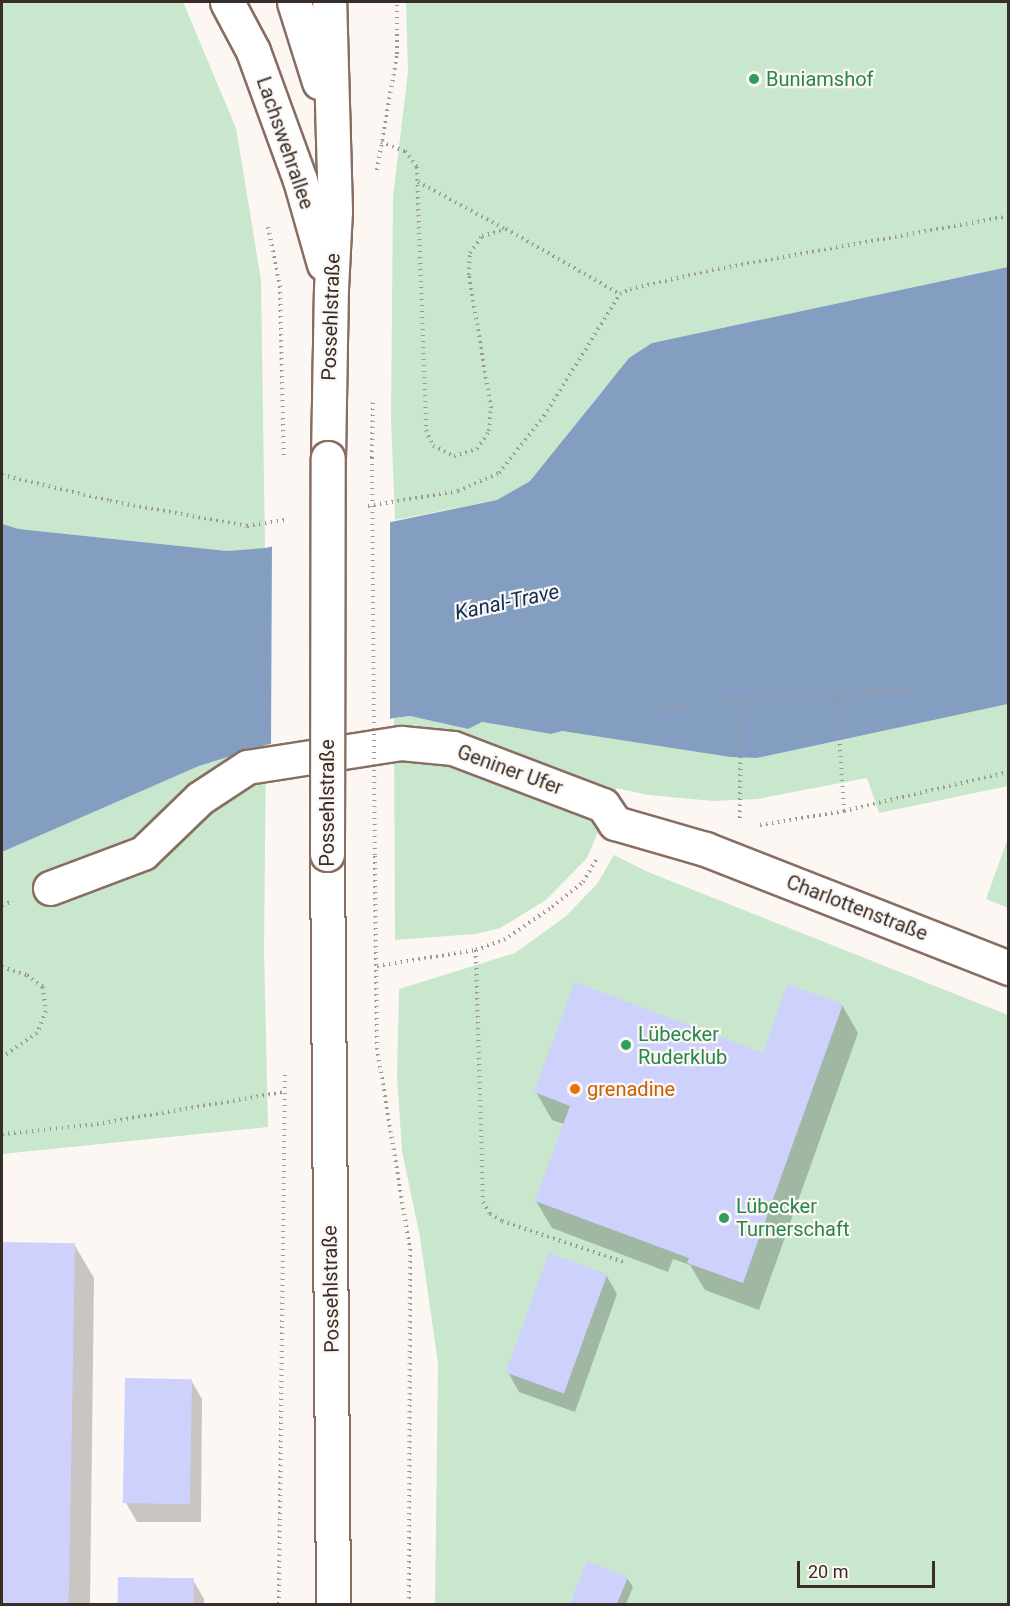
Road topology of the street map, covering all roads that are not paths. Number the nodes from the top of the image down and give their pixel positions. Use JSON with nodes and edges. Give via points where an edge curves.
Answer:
{"nodes":[{"id":1,"x":227,"y":2,"type":"edge"},
{"id":2,"x":294,"y":2,"type":"edge"},
{"id":3,"x":329,"y":2,"type":"edge"},
{"id":4,"x":333,"y":139,"type":"junction"},
{"id":5,"x":331,"y":289,"type":"junction"},
{"id":6,"x":615,"y":823,"type":"joint"},
{"id":7,"x":50,"y":888,"type":"dead end"},
{"id":8,"x":1008,"y":968,"type":"edge"},
{"id":9,"x":333,"y":1605,"type":"edge"}],
"edges":[{"from":1,"to":5,"type":"main road","name":"Lachswehrallee","via":[[253,51],[300,180]]},
{"from":2,"to":4,"type":"main road","via":[[315,64]]},
{"from":3,"to":4,"type":"main road","name":"Possehlstraße"},
{"from":4,"to":5,"type":"main road","name":"Possehlstraße"},
{"from":5,"to":9,"type":"main road","name":"Possehlstraße","bridge":true,"via":[[327,854]]},
{"from":6,"to":7,"type":"main road","name":"Geniner Ufer","via":[[603,805],[528,776],[453,748],[401,743],[247,767],[200,798],[143,853]]},
{"from":6,"to":8,"type":"main road","name":"Charlottenstraße","via":[[705,849]]}]}
